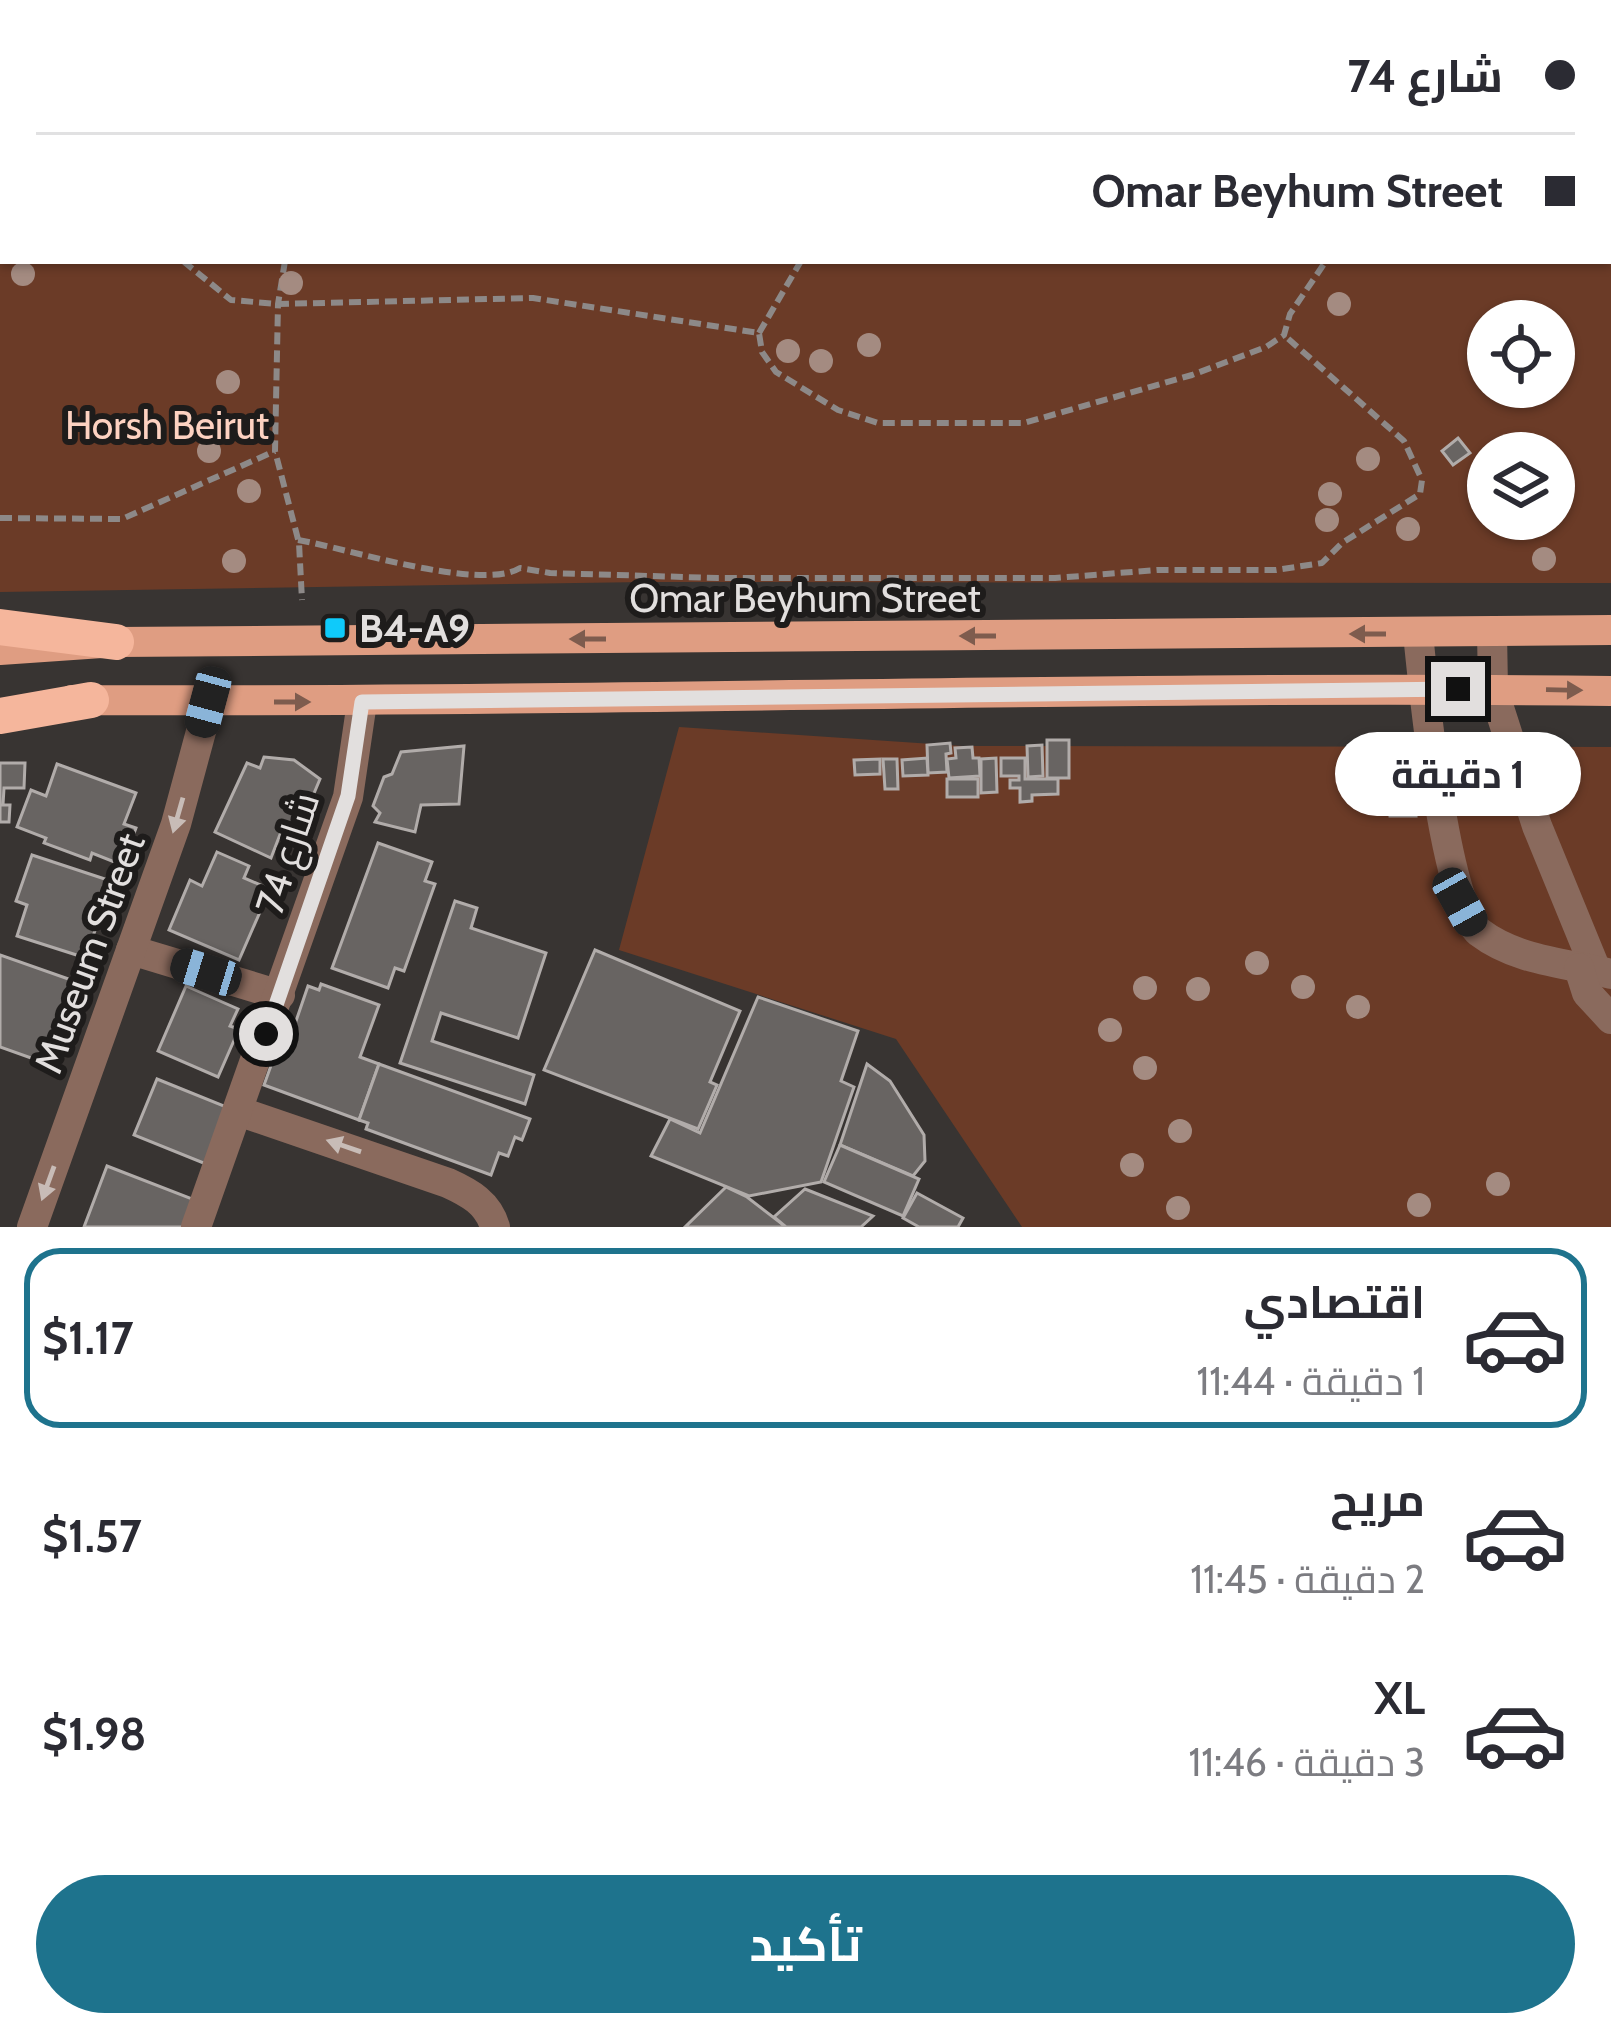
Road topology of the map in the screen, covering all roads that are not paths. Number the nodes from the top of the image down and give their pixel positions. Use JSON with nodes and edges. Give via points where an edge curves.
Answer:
{"nodes":[{"id":1,"x":0,"y":627,"type":"edge"},
{"id":2,"x":1611,"y":630,"type":"edge"},
{"id":3,"x":1492,"y":632,"type":"junction"},
{"id":4,"x":1418,"y":633,"type":"junction"},
{"id":5,"x":116,"y":642,"type":"junction"},
{"id":6,"x":0,"y":650,"type":"edge"},
{"id":7,"x":1423,"y":688,"type":"junction"},
{"id":8,"x":1493,"y":689,"type":"junction"},
{"id":9,"x":1611,"y":691,"type":"edge"},
{"id":10,"x":0,"y":700,"type":"edge"},
{"id":11,"x":91,"y":700,"type":"junction"},
{"id":12,"x":208,"y":702,"type":"junction"},
{"id":13,"x":362,"y":702,"type":"junction"},
{"id":14,"x":0,"y":716,"type":"edge"},
{"id":15,"x":131,"y":950,"type":"junction"},
{"id":16,"x":1595,"y":971,"type":"edge"},
{"id":17,"x":280,"y":995,"type":"junction"},
{"id":18,"x":1611,"y":1019,"type":"edge"},
{"id":19,"x":238,"y":1111,"type":"junction"},
{"id":20,"x":32,"y":1227,"type":"edge"},
{"id":21,"x":196,"y":1227,"type":"edge"},
{"id":22,"x":496,"y":1227,"type":"edge"}],
"edges":[{"from":1,"to":5,"type":"highway"},
{"from":2,"to":3,"type":"main road","name":"Omar Beyhum Street"},
{"from":3,"to":4,"type":"main road","name":"Omar Beyhum Street"},
{"from":3,"to":8,"type":"street"},
{"from":4,"to":5,"type":"main road","name":"Omar Beyhum Street","one_way":true},
{"from":4,"to":7,"type":"street"},
{"from":5,"to":6,"type":"main road","name":"Omar Beyhum Street"},
{"from":7,"to":8,"type":"main road"},
{"from":7,"to":13,"type":"main road"},
{"from":7,"to":16,"type":"street","via":[[1460,902],[1474,929],[1516,953]]},
{"from":8,"to":9,"type":"main road","one_way":true},
{"from":8,"to":16,"type":"street"},
{"from":10,"to":11,"type":"main road"},
{"from":11,"to":12,"type":"main road"},
{"from":11,"to":14,"type":"highway"},
{"from":12,"to":13,"type":"main road","one_way":true},
{"from":12,"to":15,"type":"street","name":"Museum Street","one_way":true},
{"from":13,"to":17,"type":"street","name":"شارع 74","via":[[348,796]]},
{"from":15,"to":17,"type":"street"},
{"from":15,"to":20,"type":"street","name":"Museum Street","one_way":true},
{"from":16,"to":18,"type":"street","via":[[1587,993]]},
{"from":17,"to":19,"type":"street","name":"شارع 74"},
{"from":19,"to":21,"type":"street","name":"شارع 74"},
{"from":22,"to":19,"type":"street","one_way":true,"via":[[471,1193]]}]}
